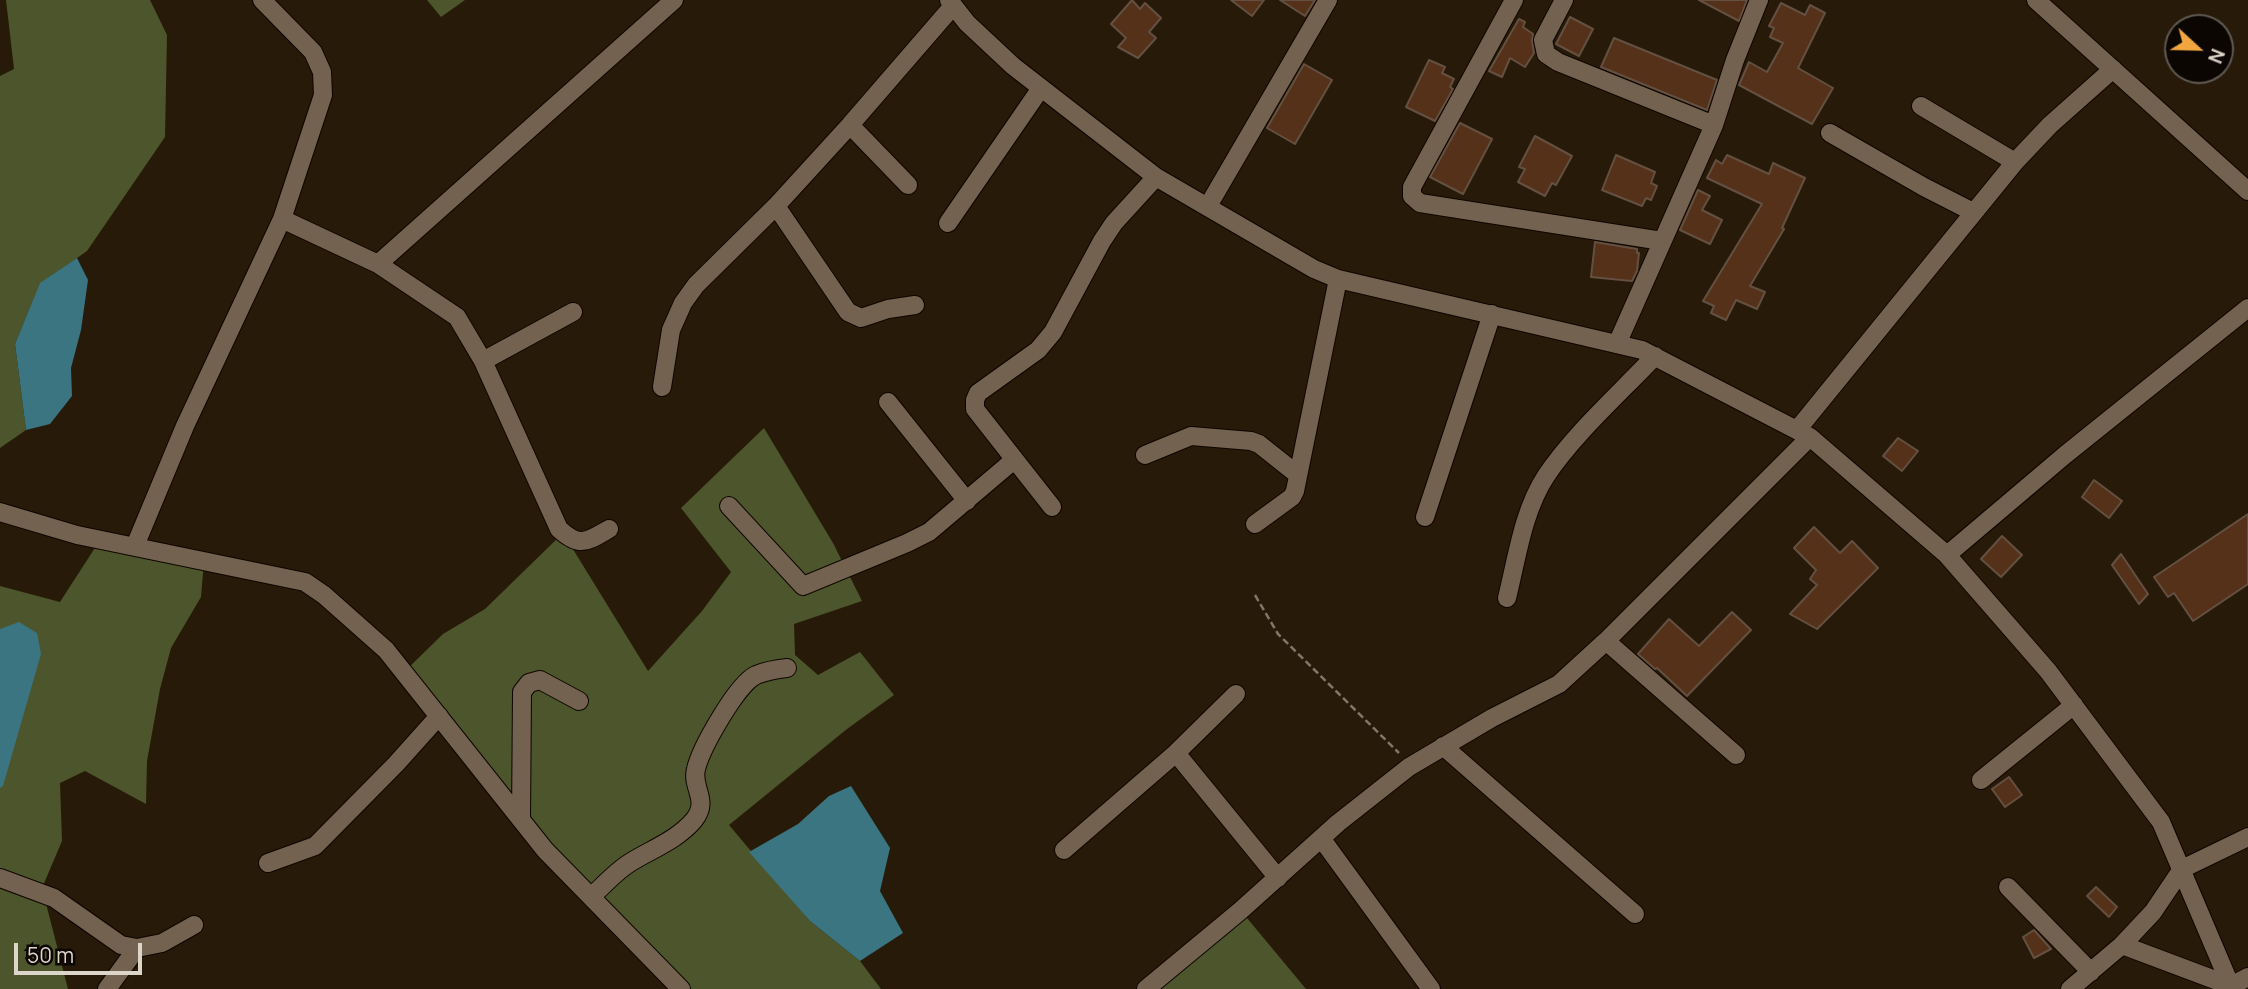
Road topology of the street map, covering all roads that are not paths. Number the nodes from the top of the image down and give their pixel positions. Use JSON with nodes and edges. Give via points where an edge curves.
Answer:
{"nodes":[{"id":1,"x":262,"y":0,"type":"edge"},
{"id":2,"x":674,"y":0,"type":"edge"},
{"id":3,"x":1328,"y":0,"type":"edge"},
{"id":4,"x":1514,"y":0,"type":"edge"},
{"id":5,"x":1564,"y":0,"type":"edge"},
{"id":6,"x":1759,"y":0,"type":"edge"},
{"id":7,"x":2036,"y":0,"type":"edge"},
{"id":8,"x":951,"y":3,"type":"edge"},
{"id":9,"x":2113,"y":69,"type":"junction"},
{"id":10,"x":1041,"y":88,"type":"junction"},
{"id":11,"x":1921,"y":106,"type":"dead end"},
{"id":12,"x":850,"y":125,"type":"junction"},
{"id":13,"x":1714,"y":125,"type":"junction"},
{"id":14,"x":1829,"y":133,"type":"dead end"},
{"id":15,"x":2015,"y":162,"type":"junction"},
{"id":16,"x":1156,"y":177,"type":"junction"},
{"id":17,"x":908,"y":185,"type":"dead end"},
{"id":18,"x":2248,"y":191,"type":"edge"},
{"id":19,"x":776,"y":206,"type":"junction"},
{"id":20,"x":1208,"y":206,"type":"junction"},
{"id":21,"x":1973,"y":212,"type":"junction"},
{"id":22,"x":282,"y":219,"type":"junction"},
{"id":23,"x":947,"y":223,"type":"dead end"},
{"id":24,"x":1662,"y":241,"type":"junction"},
{"id":25,"x":379,"y":264,"type":"junction"},
{"id":26,"x":1338,"y":279,"type":"junction"},
{"id":27,"x":915,"y":305,"type":"dead end"},
{"id":28,"x":2248,"y":308,"type":"edge"},
{"id":29,"x":573,"y":312,"type":"dead end"},
{"id":30,"x":1492,"y":314,"type":"junction"},
{"id":31,"x":1617,"y":344,"type":"junction"},
{"id":32,"x":1655,"y":356,"type":"junction"},
{"id":33,"x":484,"y":361,"type":"junction"},
{"id":34,"x":662,"y":387,"type":"dead end"},
{"id":35,"x":888,"y":402,"type":"dead end"},
{"id":36,"x":1803,"y":434,"type":"junction"},
{"id":37,"x":1145,"y":455,"type":"dead end"},
{"id":38,"x":1014,"y":460,"type":"junction"},
{"id":39,"x":1298,"y":475,"type":"junction"},
{"id":40,"x":967,"y":501,"type":"junction"},
{"id":41,"x":729,"y":506,"type":"dead end"},
{"id":42,"x":1052,"y":506,"type":"dead end"},
{"id":43,"x":0,"y":512,"type":"edge"},
{"id":44,"x":1425,"y":517,"type":"dead end"},
{"id":45,"x":1255,"y":524,"type":"dead end"},
{"id":46,"x":609,"y":529,"type":"dead end"},
{"id":47,"x":135,"y":546,"type":"junction"},
{"id":48,"x":1947,"y":555,"type":"junction"},
{"id":49,"x":1507,"y":598,"type":"dead end"},
{"id":50,"x":1606,"y":641,"type":"junction"},
{"id":51,"x":787,"y":668,"type":"dead end"},
{"id":52,"x":1237,"y":694,"type":"dead end"},
{"id":53,"x":579,"y":701,"type":"dead end"},
{"id":54,"x":2074,"y":705,"type":"junction"},
{"id":55,"x":439,"y":716,"type":"junction"},
{"id":56,"x":1443,"y":746,"type":"junction"},
{"id":57,"x":1176,"y":753,"type":"junction"},
{"id":58,"x":1737,"y":755,"type":"dead end"},
{"id":59,"x":1981,"y":780,"type":"dead end"},
{"id":60,"x":521,"y":820,"type":"junction"},
{"id":61,"x":2248,"y":837,"type":"edge"},
{"id":62,"x":1321,"y":838,"type":"junction"},
{"id":63,"x":1064,"y":850,"type":"dead end"},
{"id":64,"x":268,"y":863,"type":"dead end"},
{"id":65,"x":2182,"y":869,"type":"junction"},
{"id":66,"x":0,"y":878,"type":"edge"},
{"id":67,"x":1278,"y":878,"type":"junction"},
{"id":68,"x":2008,"y":887,"type":"dead end"},
{"id":69,"x":591,"y":897,"type":"junction"},
{"id":70,"x":1635,"y":914,"type":"dead end"},
{"id":71,"x":194,"y":925,"type":"dead end"},
{"id":72,"x":2122,"y":945,"type":"junction"},
{"id":73,"x":137,"y":948,"type":"junction"},
{"id":74,"x":2091,"y":972,"type":"junction"},
{"id":75,"x":2248,"y":976,"type":"edge"},
{"id":76,"x":2232,"y":987,"type":"edge"},
{"id":77,"x":107,"y":989,"type":"edge"},
{"id":78,"x":681,"y":989,"type":"edge"},
{"id":79,"x":1146,"y":989,"type":"edge"},
{"id":80,"x":1431,"y":989,"type":"edge"},
{"id":81,"x":2070,"y":989,"type":"edge"}],
"edges":[{"from":1,"to":22,"type":"street","via":[[313,52],[322,72],[323,95]]},
{"from":2,"to":25,"type":"street"},
{"from":3,"to":20,"type":"street"},
{"from":4,"to":24,"type":"street","via":[[1412,187],[1412,196],[1420,203]]},
{"from":5,"to":13,"type":"street","via":[[1543,40],[1546,54]]},
{"from":6,"to":13,"type":"street"},
{"from":7,"to":9,"type":"street"},
{"from":8,"to":10,"type":"street","via":[[994,49]]},
{"from":8,"to":12,"type":"street"},
{"from":9,"to":15,"type":"street"},
{"from":9,"to":18,"type":"street"},
{"from":10,"to":16,"type":"street"},
{"from":10,"to":23,"type":"street"},
{"from":11,"to":15,"type":"street"},
{"from":12,"to":17,"type":"street"},
{"from":12,"to":19,"type":"street"},
{"from":13,"to":24,"type":"street"},
{"from":14,"to":21,"type":"street"},
{"from":15,"to":21,"type":"street"},
{"from":16,"to":20,"type":"street"},
{"from":16,"to":38,"type":"street","via":[[1102,241],[1053,332],[1038,350],[978,393],[975,409]]},
{"from":19,"to":27,"type":"street","via":[[848,312],[861,318]]},
{"from":19,"to":34,"type":"street","via":[[683,303],[671,330]]},
{"from":20,"to":26,"type":"street"},
{"from":21,"to":36,"type":"street"},
{"from":22,"to":25,"type":"street"},
{"from":22,"to":47,"type":"street","via":[[185,426]]},
{"from":24,"to":31,"type":"street"},
{"from":25,"to":33,"type":"street","via":[[457,317]]},
{"from":26,"to":30,"type":"street"},
{"from":26,"to":39,"type":"street"},
{"from":28,"to":48,"type":"street"},
{"from":29,"to":33,"type":"street"},
{"from":30,"to":31,"type":"street"},
{"from":30,"to":44,"type":"street"},
{"from":31,"to":32,"type":"street"},
{"from":32,"to":36,"type":"street"},
{"from":32,"to":49,"type":"street","via":[[1546,476],[1531,508]]},
{"from":33,"to":46,"type":"street","via":[[559,529],[571,540],[585,542]]},
{"from":35,"to":40,"type":"street"},
{"from":36,"to":48,"type":"street"},
{"from":36,"to":50,"type":"street"},
{"from":37,"to":39,"type":"street","via":[[1191,436],[1251,441]]},
{"from":38,"to":40,"type":"street"},
{"from":38,"to":42,"type":"street"},
{"from":39,"to":45,"type":"street","via":[[1292,498]]},
{"from":40,"to":41,"type":"street","via":[[929,533],[803,586]]},
{"from":43,"to":47,"type":"street"},
{"from":47,"to":55,"type":"street","via":[[304,582],[386,650]]},
{"from":48,"to":54,"type":"street"},
{"from":50,"to":56,"type":"street","via":[[1559,684]]},
{"from":50,"to":58,"type":"street"},
{"from":51,"to":69,"type":"street","via":[[753,676],[709,736],[695,771],[702,804],[695,818],[679,834],[630,862]]},
{"from":52,"to":57,"type":"street"},
{"from":53,"to":60,"type":"street","via":[[540,680],[529,683],[522,692]]},
{"from":54,"to":59,"type":"street"},
{"from":54,"to":65,"type":"street","via":[[2161,822]]},
{"from":55,"to":60,"type":"street"},
{"from":55,"to":64,"type":"street","via":[[314,846]]},
{"from":56,"to":62,"type":"street","via":[[1409,767]]},
{"from":56,"to":70,"type":"street"},
{"from":57,"to":63,"type":"street"},
{"from":57,"to":67,"type":"street"},
{"from":60,"to":69,"type":"street"},
{"from":61,"to":65,"type":"street"},
{"from":62,"to":67,"type":"street"},
{"from":62,"to":80,"type":"street"},
{"from":65,"to":72,"type":"street","via":[[2153,912]]},
{"from":65,"to":76,"type":"street"},
{"from":66,"to":73,"type":"street","via":[[54,898],[121,945]]},
{"from":67,"to":79,"type":"street"},
{"from":68,"to":74,"type":"street"},
{"from":69,"to":78,"type":"street"},
{"from":71,"to":73,"type":"street","via":[[162,943]]},
{"from":72,"to":74,"type":"street"},
{"from":72,"to":76,"type":"street"},
{"from":73,"to":77,"type":"street"},
{"from":74,"to":81,"type":"street"},
{"from":75,"to":76,"type":"street"}]}
